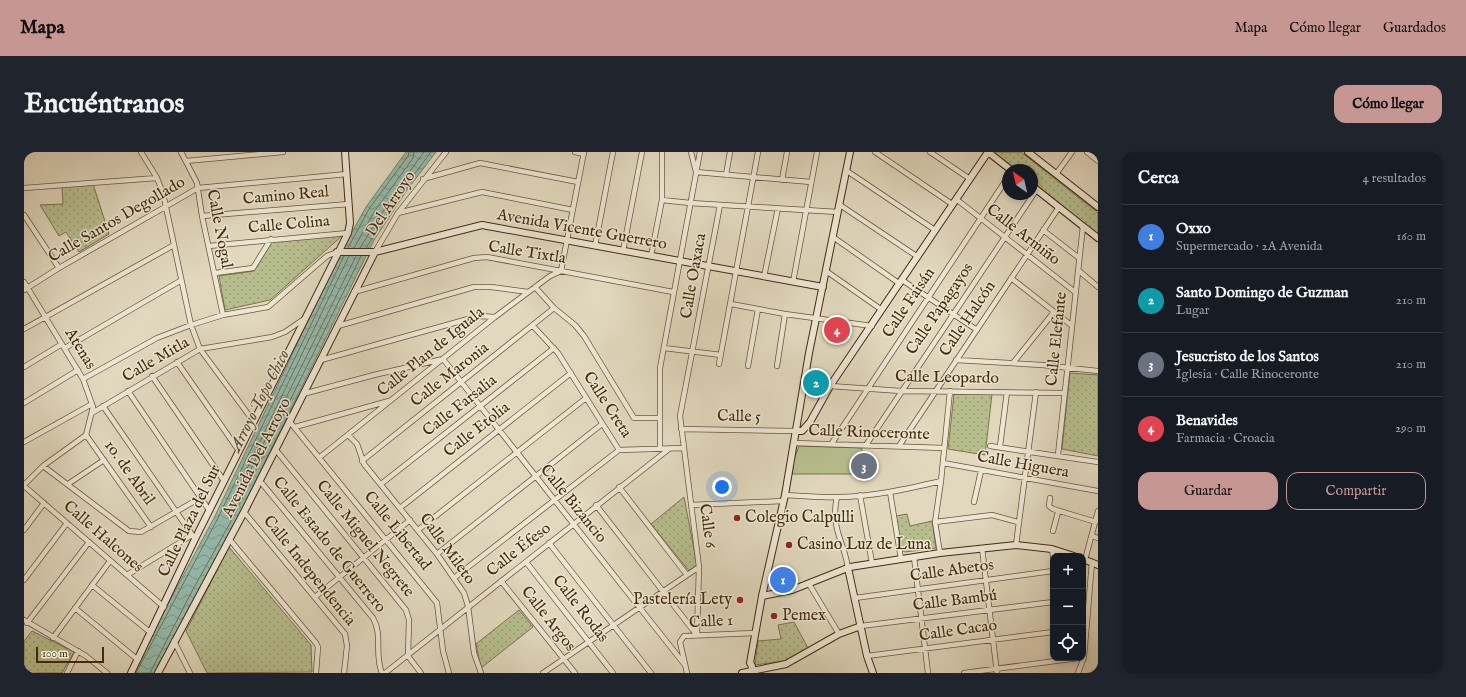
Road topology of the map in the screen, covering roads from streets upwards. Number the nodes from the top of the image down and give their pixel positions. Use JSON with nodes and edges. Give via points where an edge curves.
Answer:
{"nodes":[{"id":1,"x":141,"y":152,"type":"edge"},
{"id":2,"x":181,"y":152,"type":"edge"},
{"id":3,"x":283,"y":152,"type":"edge"},
{"id":4,"x":345,"y":152,"type":"edge"},
{"id":5,"x":446,"y":152,"type":"edge"},
{"id":6,"x":575,"y":152,"type":"edge"},
{"id":7,"x":613,"y":152,"type":"edge"},
{"id":8,"x":642,"y":152,"type":"edge"},
{"id":9,"x":662,"y":152,"type":"edge"},
{"id":10,"x":691,"y":152,"type":"edge"},
{"id":11,"x":700,"y":152,"type":"edge"},
{"id":12,"x":730,"y":152,"type":"edge"},
{"id":13,"x":758,"y":152,"type":"edge"},
{"id":14,"x":787,"y":152,"type":"edge"},
{"id":15,"x":817,"y":152,"type":"edge"},
{"id":16,"x":850,"y":152,"type":"edge"},
{"id":17,"x":875,"y":152,"type":"edge"},
{"id":18,"x":930,"y":152,"type":"edge"},
{"id":19,"x":988,"y":152,"type":"edge"},
{"id":20,"x":1072,"y":152,"type":"edge"},
{"id":21,"x":1087,"y":152,"type":"edge"},
{"id":22,"x":584,"y":153,"type":"edge"},
{"id":23,"x":1031,"y":153,"type":"edge"},
{"id":24,"x":186,"y":161,"type":"junction"},
{"id":25,"x":1098,"y":161,"type":"edge"},
{"id":26,"x":1003,"y":164,"type":"edge"},
{"id":27,"x":847,"y":171,"type":"junction"},
{"id":28,"x":696,"y":172,"type":"junction"},
{"id":29,"x":347,"y":174,"type":"junction"},
{"id":30,"x":1056,"y":174,"type":"junction"},
{"id":31,"x":726,"y":175,"type":"junction"},
{"id":32,"x":157,"y":178,"type":"junction"},
{"id":33,"x":754,"y":178,"type":"junction"},
{"id":34,"x":423,"y":179,"type":"junction"},
{"id":35,"x":970,"y":179,"type":"junction"},
{"id":36,"x":782,"y":180,"type":"junction"},
{"id":37,"x":578,"y":182,"type":"junction"},
{"id":38,"x":811,"y":182,"type":"junction"},
{"id":39,"x":1002,"y":186,"type":"edge"},
{"id":40,"x":24,"y":188,"type":"edge"},
{"id":41,"x":198,"y":188,"type":"junction"},
{"id":42,"x":1038,"y":191,"type":"edge"},
{"id":43,"x":662,"y":200,"type":"junction"},
{"id":44,"x":1027,"y":200,"type":"edge"},
{"id":45,"x":954,"y":201,"type":"junction"},
{"id":46,"x":690,"y":203,"type":"junction"},
{"id":47,"x":349,"y":204,"type":"junction"},
{"id":48,"x":720,"y":205,"type":"junction"},
{"id":49,"x":840,"y":205,"type":"junction"},
{"id":50,"x":748,"y":206,"type":"junction"},
{"id":51,"x":1059,"y":206,"type":"junction"},
{"id":52,"x":166,"y":207,"type":"junction"},
{"id":53,"x":778,"y":208,"type":"junction"},
{"id":54,"x":1098,"y":208,"type":"edge"},
{"id":55,"x":573,"y":210,"type":"junction"},
{"id":56,"x":806,"y":210,"type":"junction"},
{"id":57,"x":838,"y":212,"type":"junction"},
{"id":58,"x":398,"y":213,"type":"junction"},
{"id":59,"x":24,"y":215,"type":"edge"},
{"id":60,"x":202,"y":216,"type":"junction"},
{"id":61,"x":981,"y":219,"type":"junction"},
{"id":62,"x":1083,"y":226,"type":"junction"},
{"id":63,"x":935,"y":230,"type":"junction"},
{"id":64,"x":1043,"y":230,"type":"junction"},
{"id":65,"x":348,"y":233,"type":"junction"},
{"id":66,"x":833,"y":237,"type":"junction"},
{"id":67,"x":1004,"y":237,"type":"junction"},
{"id":68,"x":1098,"y":238,"type":"edge"},
{"id":69,"x":272,"y":239,"type":"junction"},
{"id":70,"x":568,"y":242,"type":"junction"},
{"id":71,"x":174,"y":245,"type":"junction"},
{"id":72,"x":209,"y":246,"type":"junction"},
{"id":73,"x":595,"y":246,"type":"junction"},
{"id":74,"x":623,"y":251,"type":"junction"},
{"id":75,"x":337,"y":252,"type":"junction"},
{"id":76,"x":375,"y":252,"type":"junction"},
{"id":77,"x":1026,"y":255,"type":"junction"},
{"id":78,"x":651,"y":256,"type":"junction"},
{"id":79,"x":918,"y":257,"type":"junction"},
{"id":80,"x":1079,"y":258,"type":"junction"},
{"id":81,"x":680,"y":261,"type":"junction"},
{"id":82,"x":708,"y":266,"type":"junction"},
{"id":83,"x":59,"y":268,"type":"junction"},
{"id":84,"x":1078,"y":270,"type":"junction"},
{"id":85,"x":561,"y":271,"type":"junction"},
{"id":86,"x":826,"y":271,"type":"junction"},
{"id":87,"x":736,"y":272,"type":"junction"},
{"id":88,"x":215,"y":273,"type":"junction"},
{"id":89,"x":764,"y":277,"type":"junction"},
{"id":90,"x":1011,"y":278,"type":"junction"},
{"id":91,"x":180,"y":280,"type":"junction"},
{"id":92,"x":24,"y":282,"type":"edge"},
{"id":93,"x":793,"y":282,"type":"junction"},
{"id":94,"x":901,"y":282,"type":"junction"},
{"id":95,"x":534,"y":287,"type":"junction"},
{"id":96,"x":823,"y":287,"type":"junction"},
{"id":97,"x":1098,"y":287,"type":"edge"},
{"id":98,"x":26,"y":289,"type":"edge"},
{"id":99,"x":354,"y":292,"type":"junction"},
{"id":100,"x":528,"y":292,"type":"junction"},
{"id":101,"x":673,"y":292,"type":"junction"},
{"id":102,"x":1074,"y":292,"type":"junction"},
{"id":103,"x":928,"y":297,"type":"junction"},
{"id":104,"x":731,"y":304,"type":"junction"},
{"id":105,"x":554,"y":308,"type":"junction"},
{"id":106,"x":758,"y":309,"type":"junction"},
{"id":107,"x":882,"y":310,"type":"junction"},
{"id":108,"x":1054,"y":312,"type":"junction"},
{"id":109,"x":952,"y":313,"type":"junction"},
{"id":110,"x":785,"y":314,"type":"junction"},
{"id":111,"x":223,"y":315,"type":"junction"},
{"id":112,"x":495,"y":316,"type":"junction"},
{"id":113,"x":45,"y":317,"type":"junction"},
{"id":114,"x":304,"y":319,"type":"junction"},
{"id":115,"x":816,"y":319,"type":"junction"},
{"id":116,"x":191,"y":325,"type":"junction"},
{"id":117,"x":1071,"y":325,"type":"junction"},
{"id":118,"x":338,"y":326,"type":"junction"},
{"id":119,"x":533,"y":326,"type":"junction"},
{"id":120,"x":872,"y":326,"type":"junction"},
{"id":121,"x":24,"y":329,"type":"edge"},
{"id":122,"x":976,"y":330,"type":"junction"},
{"id":123,"x":64,"y":346,"type":"junction"},
{"id":124,"x":554,"y":348,"type":"junction"},
{"id":125,"x":664,"y":348,"type":"junction"},
{"id":126,"x":200,"y":349,"type":"junction"},
{"id":127,"x":693,"y":352,"type":"junction"},
{"id":128,"x":721,"y":355,"type":"junction"},
{"id":129,"x":443,"y":359,"type":"junction"},
{"id":130,"x":321,"y":360,"type":"junction"},
{"id":131,"x":956,"y":360,"type":"junction"},
{"id":132,"x":177,"y":362,"type":"junction"},
{"id":133,"x":1013,"y":363,"type":"junction"},
{"id":134,"x":719,"y":364,"type":"dead end"},
{"id":135,"x":748,"y":366,"type":"dead end"},
{"id":136,"x":777,"y":366,"type":"dead end"},
{"id":137,"x":24,"y":367,"type":"edge"},
{"id":138,"x":1067,"y":367,"type":"junction"},
{"id":139,"x":78,"y":370,"type":"junction"},
{"id":140,"x":1098,"y":370,"type":"edge"},
{"id":141,"x":571,"y":373,"type":"junction"},
{"id":142,"x":152,"y":376,"type":"junction"},
{"id":143,"x":83,"y":379,"type":"junction"},
{"id":144,"x":462,"y":383,"type":"junction"},
{"id":145,"x":830,"y":386,"type":"junction"},
{"id":146,"x":128,"y":390,"type":"junction"},
{"id":147,"x":868,"y":390,"type":"junction"},
{"id":148,"x":901,"y":391,"type":"junction"},
{"id":149,"x":935,"y":392,"type":"junction"},
{"id":150,"x":950,"y":392,"type":"junction"},
{"id":151,"x":1007,"y":392,"type":"junction"},
{"id":152,"x":1036,"y":392,"type":"junction"},
{"id":153,"x":1064,"y":393,"type":"junction"},
{"id":154,"x":303,"y":394,"type":"junction"},
{"id":155,"x":586,"y":398,"type":"junction"},
{"id":156,"x":391,"y":400,"type":"junction"},
{"id":157,"x":24,"y":403,"type":"edge"},
{"id":158,"x":92,"y":404,"type":"junction"},
{"id":159,"x":103,"y":406,"type":"junction"},
{"id":160,"x":480,"y":407,"type":"junction"},
{"id":161,"x":92,"y":413,"type":"junction"},
{"id":162,"x":660,"y":418,"type":"junction"},
{"id":163,"x":254,"y":422,"type":"junction"},
{"id":164,"x":290,"y":422,"type":"junction"},
{"id":165,"x":602,"y":424,"type":"junction"},
{"id":166,"x":295,"y":427,"type":"junction"},
{"id":167,"x":681,"y":429,"type":"junction"},
{"id":168,"x":498,"y":430,"type":"junction"},
{"id":169,"x":796,"y":431,"type":"junction"},
{"id":170,"x":86,"y":434,"type":"junction"},
{"id":171,"x":348,"y":434,"type":"junction"},
{"id":172,"x":24,"y":442,"type":"edge"},
{"id":173,"x":793,"y":443,"type":"junction"},
{"id":174,"x":832,"y":444,"type":"junction"},
{"id":175,"x":866,"y":444,"type":"junction"},
{"id":176,"x":899,"y":446,"type":"junction"},
{"id":177,"x":990,"y":446,"type":"dead end"},
{"id":178,"x":1000,"y":446,"type":"junction"},
{"id":179,"x":683,"y":448,"type":"junction"},
{"id":180,"x":944,"y":448,"type":"junction"},
{"id":181,"x":660,"y":449,"type":"junction"},
{"id":182,"x":669,"y":449,"type":"junction"},
{"id":183,"x":276,"y":450,"type":"junction"},
{"id":184,"x":619,"y":450,"type":"junction"},
{"id":185,"x":1029,"y":450,"type":"junction"},
{"id":186,"x":239,"y":451,"type":"junction"},
{"id":187,"x":516,"y":454,"type":"junction"},
{"id":188,"x":1058,"y":455,"type":"junction"},
{"id":189,"x":320,"y":458,"type":"junction"},
{"id":190,"x":104,"y":460,"type":"junction"},
{"id":191,"x":362,"y":461,"type":"junction"},
{"id":192,"x":1098,"y":462,"type":"edge"},
{"id":193,"x":943,"y":463,"type":"junction"},
{"id":194,"x":43,"y":466,"type":"junction"},
{"id":195,"x":981,"y":471,"type":"junction"},
{"id":196,"x":535,"y":477,"type":"junction"},
{"id":197,"x":1025,"y":478,"type":"junction"},
{"id":198,"x":224,"y":481,"type":"junction"},
{"id":199,"x":260,"y":481,"type":"junction"},
{"id":200,"x":941,"y":481,"type":"junction"},
{"id":201,"x":68,"y":484,"type":"junction"},
{"id":202,"x":381,"y":484,"type":"junction"},
{"id":203,"x":24,"y":486,"type":"edge"},
{"id":204,"x":619,"y":488,"type":"junction"},
{"id":205,"x":1098,"y":491,"type":"edge"},
{"id":206,"x":890,"y":492,"type":"junction"},
{"id":207,"x":860,"y":495,"type":"junction"},
{"id":208,"x":838,"y":497,"type":"junction"},
{"id":209,"x":200,"y":498,"type":"junction"},
{"id":210,"x":784,"y":498,"type":"junction"},
{"id":211,"x":1050,"y":498,"type":"dead end"},
{"id":212,"x":554,"y":501,"type":"junction"},
{"id":213,"x":974,"y":502,"type":"dead end"},
{"id":214,"x":44,"y":504,"type":"junction"},
{"id":215,"x":596,"y":505,"type":"junction"},
{"id":216,"x":691,"y":505,"type":"junction"},
{"id":217,"x":400,"y":508,"type":"junction"},
{"id":218,"x":209,"y":510,"type":"junction"},
{"id":219,"x":1098,"y":511,"type":"edge"},
{"id":220,"x":176,"y":512,"type":"junction"},
{"id":221,"x":244,"y":512,"type":"junction"},
{"id":222,"x":1058,"y":512,"type":"junction"},
{"id":223,"x":410,"y":520,"type":"junction"},
{"id":224,"x":935,"y":522,"type":"junction"},
{"id":225,"x":1018,"y":522,"type":"junction"},
{"id":226,"x":1096,"y":522,"type":"junction"},
{"id":227,"x":67,"y":523,"type":"junction"},
{"id":228,"x":573,"y":524,"type":"junction"},
{"id":229,"x":151,"y":527,"type":"junction"},
{"id":230,"x":24,"y":530,"type":"edge"},
{"id":231,"x":418,"y":530,"type":"junction"},
{"id":232,"x":1053,"y":531,"type":"dead end"},
{"id":233,"x":1092,"y":536,"type":"junction"},
{"id":234,"x":194,"y":537,"type":"junction"},
{"id":235,"x":1098,"y":538,"type":"edge"},
{"id":236,"x":386,"y":539,"type":"junction"},
{"id":237,"x":230,"y":540,"type":"junction"},
{"id":238,"x":89,"y":542,"type":"junction"},
{"id":239,"x":549,"y":543,"type":"junction"},
{"id":240,"x":1016,"y":545,"type":"junction"},
{"id":241,"x":982,"y":548,"type":"junction"},
{"id":242,"x":1052,"y":549,"type":"junction"},
{"id":243,"x":940,"y":553,"type":"junction"},
{"id":244,"x":1052,"y":553,"type":"edge"},
{"id":245,"x":1065,"y":553,"type":"edge"},
{"id":246,"x":1086,"y":553,"type":"edge"},
{"id":247,"x":437,"y":554,"type":"junction"},
{"id":248,"x":914,"y":557,"type":"junction"},
{"id":249,"x":364,"y":558,"type":"junction"},
{"id":250,"x":900,"y":559,"type":"junction"},
{"id":251,"x":1086,"y":560,"type":"edge"},
{"id":252,"x":110,"y":561,"type":"junction"},
{"id":253,"x":526,"y":562,"type":"junction"},
{"id":254,"x":1092,"y":562,"type":"junction"},
{"id":255,"x":872,"y":563,"type":"junction"},
{"id":256,"x":1098,"y":565,"type":"edge"},
{"id":257,"x":699,"y":567,"type":"junction"},
{"id":258,"x":848,"y":568,"type":"junction"},
{"id":259,"x":1050,"y":570,"type":"edge"},
{"id":260,"x":127,"y":575,"type":"junction"},
{"id":261,"x":687,"y":575,"type":"junction"},
{"id":262,"x":340,"y":577,"type":"junction"},
{"id":263,"x":454,"y":578,"type":"junction"},
{"id":264,"x":24,"y":580,"type":"edge"},
{"id":265,"x":986,"y":580,"type":"junction"},
{"id":266,"x":501,"y":581,"type":"junction"},
{"id":267,"x":809,"y":584,"type":"junction"},
{"id":268,"x":92,"y":585,"type":"junction"},
{"id":269,"x":917,"y":589,"type":"junction"},
{"id":270,"x":663,"y":591,"type":"junction"},
{"id":271,"x":315,"y":596,"type":"junction"},
{"id":272,"x":762,"y":596,"type":"junction"},
{"id":273,"x":855,"y":598,"type":"junction"},
{"id":274,"x":1050,"y":602,"type":"edge"},
{"id":275,"x":468,"y":606,"type":"junction"},
{"id":276,"x":164,"y":607,"type":"junction"},
{"id":277,"x":75,"y":608,"type":"junction"},
{"id":278,"x":638,"y":608,"type":"junction"},
{"id":279,"x":990,"y":610,"type":"junction"},
{"id":280,"x":921,"y":619,"type":"junction"},
{"id":281,"x":26,"y":622,"type":"edge"},
{"id":282,"x":614,"y":625,"type":"junction"},
{"id":283,"x":1085,"y":625,"type":"edge"},
{"id":284,"x":861,"y":626,"type":"junction"},
{"id":285,"x":439,"y":629,"type":"junction"},
{"id":286,"x":1050,"y":632,"type":"edge"},
{"id":287,"x":151,"y":633,"type":"junction"},
{"id":288,"x":755,"y":633,"type":"junction"},
{"id":289,"x":696,"y":634,"type":"junction"},
{"id":290,"x":838,"y":634,"type":"junction"},
{"id":291,"x":53,"y":638,"type":"junction"},
{"id":292,"x":993,"y":639,"type":"junction"},
{"id":293,"x":174,"y":641,"type":"junction"},
{"id":294,"x":589,"y":642,"type":"junction"},
{"id":295,"x":925,"y":648,"type":"junction"},
{"id":296,"x":78,"y":651,"type":"junction"},
{"id":297,"x":408,"y":656,"type":"junction"},
{"id":298,"x":867,"y":656,"type":"junction"},
{"id":299,"x":564,"y":659,"type":"junction"},
{"id":300,"x":138,"y":660,"type":"junction"},
{"id":301,"x":1059,"y":661,"type":"edge"},
{"id":302,"x":1082,"y":661,"type":"edge"},
{"id":303,"x":685,"y":665,"type":"junction"},
{"id":304,"x":100,"y":671,"type":"edge"},
{"id":305,"x":997,"y":671,"type":"edge"},
{"id":306,"x":747,"y":672,"type":"edge"},
{"id":307,"x":66,"y":673,"type":"edge"},
{"id":308,"x":107,"y":673,"type":"edge"},
{"id":309,"x":131,"y":673,"type":"edge"},
{"id":310,"x":158,"y":673,"type":"edge"},
{"id":311,"x":190,"y":673,"type":"edge"},
{"id":312,"x":316,"y":673,"type":"edge"},
{"id":313,"x":344,"y":673,"type":"edge"},
{"id":314,"x":382,"y":673,"type":"edge"},
{"id":315,"x":385,"y":673,"type":"edge"},
{"id":316,"x":421,"y":673,"type":"edge"},
{"id":317,"x":449,"y":673,"type":"edge"},
{"id":318,"x":481,"y":673,"type":"edge"},
{"id":319,"x":544,"y":673,"type":"edge"},
{"id":320,"x":575,"y":673,"type":"edge"},
{"id":321,"x":613,"y":673,"type":"edge"},
{"id":322,"x":652,"y":673,"type":"edge"},
{"id":323,"x":687,"y":673,"type":"edge"},
{"id":324,"x":873,"y":673,"type":"edge"},
{"id":325,"x":928,"y":673,"type":"edge"},
{"id":326,"x":964,"y":673,"type":"edge"},
{"id":327,"x":1078,"y":673,"type":"edge"}],
"edges":[{"from":1,"to":32,"type":"street"},
{"from":2,"to":24,"type":"street","name":"Calle Nogal"},
{"from":3,"to":24,"type":"street"},
{"from":4,"to":29,"type":"street"},
{"from":5,"to":34,"type":"street","name":"Del Arroyo"},
{"from":6,"to":22,"type":"street"},
{"from":7,"to":73,"type":"street"},
{"from":8,"to":74,"type":"street"},
{"from":9,"to":43,"type":"street"},
{"from":10,"to":28,"type":"street"},
{"from":11,"to":28,"type":"street"},
{"from":12,"to":31,"type":"street"},
{"from":13,"to":33,"type":"street"},
{"from":14,"to":36,"type":"street"},
{"from":15,"to":38,"type":"street"},
{"from":16,"to":27,"type":"street"},
{"from":17,"to":45,"type":"street","name":"Calle Armiño"},
{"from":18,"to":35,"type":"street"},
{"from":19,"to":26,"type":"street"},
{"from":19,"to":35,"type":"street"},
{"from":20,"to":30,"type":"street"},
{"from":21,"to":25,"type":"street"},
{"from":22,"to":37,"type":"street"},
{"from":23,"to":30,"type":"street"},
{"from":24,"to":41,"type":"street","name":"Calle Nogal","via":[[195,176]]},
{"from":27,"to":49,"type":"street"},
{"from":27,"to":63,"type":"street"},
{"from":28,"to":31,"type":"street"},
{"from":28,"to":46,"type":"street"},
{"from":29,"to":41,"type":"street","name":"Calle Santos Degollado"},
{"from":29,"to":47,"type":"street"},
{"from":30,"to":54,"type":"street"},
{"from":31,"to":33,"type":"street"},
{"from":32,"to":40,"type":"street"},
{"from":32,"to":52,"type":"street"},
{"from":33,"to":36,"type":"street"},
{"from":33,"to":50,"type":"street"},
{"from":34,"to":37,"type":"street","via":[[480,163]]},
{"from":34,"to":58,"type":"street","name":"Del Arroyo"},
{"from":35,"to":45,"type":"street"},
{"from":36,"to":38,"type":"street"},
{"from":37,"to":55,"type":"street"},
{"from":38,"to":56,"type":"street"},
{"from":39,"to":61,"type":"street","name":"Calle Faisán"},
{"from":41,"to":52,"type":"street","name":"Calle Santos Degollado"},
{"from":41,"to":60,"type":"street","name":"Calle Nogal"},
{"from":42,"to":51,"type":"street"},
{"from":43,"to":46,"type":"street"},
{"from":43,"to":78,"type":"street"},
{"from":44,"to":67,"type":"street","name":"Calle Papagayos"},
{"from":45,"to":61,"type":"street","name":"Calle Armiño"},
{"from":45,"to":63,"type":"street"},
{"from":46,"to":48,"type":"street"},
{"from":46,"to":81,"type":"street"},
{"from":47,"to":60,"type":"street","name":"Camino Real"},
{"from":47,"to":65,"type":"street"},
{"from":48,"to":50,"type":"street"},
{"from":48,"to":82,"type":"street","name":"Calle Oaxaca"},
{"from":49,"to":57,"type":"street"},
{"from":49,"to":79,"type":"street"},
{"from":50,"to":53,"type":"street"},
{"from":50,"to":87,"type":"street"},
{"from":51,"to":62,"type":"street"},
{"from":51,"to":64,"type":"street","name":"Calle Halcón"},
{"from":52,"to":71,"type":"street"},
{"from":52,"to":83,"type":"street","name":"Calle Santos Degollado"},
{"from":53,"to":56,"type":"street"},
{"from":53,"to":89,"type":"street"},
{"from":55,"to":58,"type":"street","via":[[482,192]]},
{"from":55,"to":70,"type":"street"},
{"from":56,"to":57,"type":"street"},
{"from":56,"to":93,"type":"street"},
{"from":57,"to":66,"type":"street"},
{"from":58,"to":76,"type":"street","name":"Del Arroyo"},
{"from":59,"to":83,"type":"street"},
{"from":60,"to":72,"type":"street","name":"Calle Nogal"},
{"from":61,"to":67,"type":"street","name":"Calle Armiño"},
{"from":61,"to":103,"type":"street","name":"Calle Faisán"},
{"from":62,"to":68,"type":"street"},
{"from":62,"to":80,"type":"street","name":"Calle Elefante"},
{"from":63,"to":79,"type":"street"},
{"from":64,"to":77,"type":"street","name":"Calle Halcón"},
{"from":64,"to":80,"type":"street"},
{"from":65,"to":69,"type":"street","name":"Calle Colina"},
{"from":65,"to":75,"type":"street","name":"Calle Plaza del Sur"},
{"from":66,"to":86,"type":"street"},
{"from":66,"to":94,"type":"street"},
{"from":67,"to":77,"type":"street","name":"Calle Armiño"},
{"from":67,"to":109,"type":"street","name":"Calle Papagayos"},
{"from":69,"to":72,"type":"street","name":"Calle Colina"},
{"from":69,"to":88,"type":"street","via":[[252,269]]},
{"from":70,"to":73,"type":"street","name":"Avenida Vicente Guerrero"},
{"from":70,"to":76,"type":"street","name":"Avenida Vicente Guerrero","via":[[482,225]]},
{"from":70,"to":85,"type":"street"},
{"from":71,"to":91,"type":"street"},
{"from":71,"to":113,"type":"street"},
{"from":72,"to":88,"type":"street","name":"Calle Nogal"},
{"from":73,"to":74,"type":"street","name":"Avenida Vicente Guerrero"},
{"from":74,"to":78,"type":"street","name":"Avenida Vicente Guerrero"},
{"from":75,"to":76,"type":"street","name":"Avenida Vicente Guerrero"},
{"from":75,"to":111,"type":"street","via":[[327,256],[270,306]]},
{"from":75,"to":114,"type":"street","name":"Calle Plaza del Sur"},
{"from":76,"to":99,"type":"street","name":"Avenida Del Arroyo"},
{"from":77,"to":90,"type":"street","name":"Calle Halcón"},
{"from":77,"to":102,"type":"street","name":"Calle Armiño"},
{"from":78,"to":81,"type":"street","name":"Avenida Vicente Guerrero"},
{"from":79,"to":94,"type":"street"},
{"from":80,"to":84,"type":"street","name":"Calle Elefante"},
{"from":81,"to":82,"type":"street","name":"Avenida Vicente Guerrero"},
{"from":81,"to":101,"type":"street"},
{"from":82,"to":87,"type":"street","name":"Avenida Vicente Guerrero"},
{"from":82,"to":127,"type":"street","name":"Calle Oaxaca"},
{"from":83,"to":98,"type":"street","name":"Calle Santos Degollado"},
{"from":84,"to":97,"type":"street"},
{"from":84,"to":102,"type":"street","name":"Calle Elefante"},
{"from":85,"to":95,"type":"street","name":"Calle Plan de Iguala"},
{"from":85,"to":99,"type":"street","name":"Calle Tixtla","via":[[497,259],[474,258]]},
{"from":85,"to":101,"type":"street","name":"Calle Tixtla"},
{"from":86,"to":96,"type":"street"},
{"from":86,"to":107,"type":"street"},
{"from":87,"to":89,"type":"street","name":"Avenida Vicente Guerrero"},
{"from":87,"to":104,"type":"street"},
{"from":88,"to":111,"type":"street","name":"Calle Nogal"},
{"from":89,"to":93,"type":"street","name":"Avenida Vicente Guerrero"},
{"from":90,"to":108,"type":"street"},
{"from":90,"to":122,"type":"street","name":"Calle Halcón"},
{"from":91,"to":116,"type":"street"},
{"from":91,"to":123,"type":"street"},
{"from":92,"to":98,"type":"street","name":"Atenas"},
{"from":93,"to":96,"type":"street","name":"Avenida Vicente Guerrero"},
{"from":94,"to":103,"type":"street"},
{"from":94,"to":107,"type":"street"},
{"from":95,"to":100,"type":"street","name":"Calle Plan de Iguala"},
{"from":95,"to":105,"type":"street"},
{"from":96,"to":115,"type":"street"},
{"from":98,"to":113,"type":"street","name":"Atenas"},
{"from":99,"to":118,"type":"street","name":"Avenida Del Arroyo"},
{"from":100,"to":112,"type":"street","name":"Calle Plan de Iguala"},
{"from":100,"to":118,"type":"street","via":[[491,286],[474,287]]},
{"from":101,"to":125,"type":"street"},
{"from":102,"to":117,"type":"street","name":"Calle Elefante"},
{"from":103,"to":109,"type":"street"},
{"from":103,"to":147,"type":"street","name":"Calle Faisán"},
{"from":104,"to":106,"type":"street"},
{"from":104,"to":128,"type":"street"},
{"from":105,"to":119,"type":"street","name":"Calle Maronia"},
{"from":105,"to":162,"type":"street","via":[[575,325],[594,350],[633,417]]},
{"from":106,"to":110,"type":"street"},
{"from":106,"to":135,"type":"street"},
{"from":107,"to":120,"type":"street"},
{"from":108,"to":117,"type":"street"},
{"from":108,"to":133,"type":"street"},
{"from":109,"to":122,"type":"street"},
{"from":109,"to":148,"type":"street","name":"Calle Papagayos"},
{"from":110,"to":115,"type":"street"},
{"from":110,"to":136,"type":"street"},
{"from":111,"to":116,"type":"street"},
{"from":112,"to":129,"type":"street","name":"Calle Plan de Iguala"},
{"from":112,"to":130,"type":"street","via":[[479,316]]},
{"from":113,"to":121,"type":"street"},
{"from":113,"to":123,"type":"street","name":"Atenas"},
{"from":114,"to":126,"type":"street","name":"Calle Mitla","via":[[285,332],[272,337]]},
{"from":114,"to":163,"type":"street","name":"Calle Plaza del Sur"},
{"from":115,"to":120,"type":"street"},
{"from":115,"to":169,"type":"street"},
{"from":116,"to":126,"type":"street"},
{"from":116,"to":143,"type":"street","via":[[154,340]]},
{"from":117,"to":138,"type":"street","name":"Calle Elefante"},
{"from":118,"to":130,"type":"street","name":"Avenida Del Arroyo"},
{"from":119,"to":124,"type":"street","name":"Calle Creta"},
{"from":119,"to":144,"type":"street","name":"Calle Maronia"},
{"from":120,"to":145,"type":"street"},
{"from":122,"to":131,"type":"street","name":"Calle Halcón"},
{"from":123,"to":137,"type":"street"},
{"from":123,"to":139,"type":"street","name":"Atenas"},
{"from":124,"to":141,"type":"street","name":"Calle Creta"},
{"from":124,"to":160,"type":"street","name":"Calle Farsalia"},
{"from":125,"to":127,"type":"street"},
{"from":125,"to":162,"type":"street","via":[[660,373]]},
{"from":126,"to":132,"type":"street","name":"Calle Mitla"},
{"from":126,"to":163,"type":"street"},
{"from":127,"to":128,"type":"street"},
{"from":127,"to":167,"type":"street","name":"Calle 6","via":[[680,416]]},
{"from":128,"to":134,"type":"street"},
{"from":129,"to":144,"type":"street","name":"Calle Bizancio"},
{"from":129,"to":154,"type":"street","via":[[374,374]]},
{"from":129,"to":156,"type":"street","name":"Calle Plan de Iguala"},
{"from":130,"to":154,"type":"street","name":"Avenida Del Arroyo"},
{"from":131,"to":133,"type":"street"},
{"from":131,"to":149,"type":"street","name":"Calle Halcón"},
{"from":132,"to":142,"type":"street","name":"Calle Mitla"},
{"from":132,"to":186,"type":"street"},
{"from":133,"to":138,"type":"street"},
{"from":138,"to":140,"type":"street"},
{"from":138,"to":153,"type":"street","name":"Calle Elefante"},
{"from":139,"to":143,"type":"street","name":"Atenas"},
{"from":139,"to":157,"type":"street"},
{"from":141,"to":155,"type":"street","name":"Calle Creta"},
{"from":141,"to":168,"type":"street","name":"Calle Etolia"},
{"from":142,"to":146,"type":"street","name":"Calle Mitla"},
{"from":142,"to":198,"type":"street"},
{"from":143,"to":158,"type":"street","name":"Atenas"},
{"from":144,"to":160,"type":"street","name":"Calle Bizancio"},
{"from":144,"to":191,"type":"street","name":"Calle Maronia"},
{"from":145,"to":147,"type":"street","name":"Calle Leopardo"},
{"from":145,"to":169,"type":"street","via":[[810,422],[802,431]]},
{"from":146,"to":159,"type":"street","name":"Calle Mitla"},
{"from":146,"to":209,"type":"street"},
{"from":147,"to":148,"type":"street","name":"Calle Leopardo"},
{"from":147,"to":174,"type":"street","name":"Calle Faisán"},
{"from":148,"to":149,"type":"street","name":"Calle Leopardo"},
{"from":148,"to":175,"type":"street","name":"Calle Papagayos"},
{"from":149,"to":150,"type":"street","name":"Calle Leopardo"},
{"from":149,"to":176,"type":"street","name":"Calle Halcón"},
{"from":150,"to":151,"type":"street","name":"Calle Leopardo"},
{"from":150,"to":180,"type":"street"},
{"from":151,"to":152,"type":"street","name":"Calle Leopardo"},
{"from":151,"to":178,"type":"street"},
{"from":152,"to":153,"type":"street","name":"Calle Leopardo"},
{"from":152,"to":185,"type":"street"},
{"from":153,"to":188,"type":"street","name":"Calle Elefante"},
{"from":154,"to":164,"type":"street","name":"Avenida Del Arroyo"},
{"from":155,"to":165,"type":"street","name":"Calle Creta"},
{"from":155,"to":187,"type":"street"},
{"from":156,"to":166,"type":"street"},
{"from":156,"to":171,"type":"street","name":"Calle Plan de Iguala"},
{"from":158,"to":161,"type":"street","name":"Atenas"},
{"from":158,"to":172,"type":"street"},
{"from":159,"to":161,"type":"street","name":"Calle Mitla"},
{"from":159,"to":220,"type":"street"},
{"from":160,"to":168,"type":"street","name":"Calle Bizancio"},
{"from":160,"to":202,"type":"street","name":"Calle Farsalia"},
{"from":161,"to":170,"type":"street","name":"Atenas"},
{"from":162,"to":181,"type":"street"},
{"from":163,"to":186,"type":"street","name":"Calle Plaza del Sur"},
{"from":164,"to":166,"type":"street","name":"Calle Libertad"},
{"from":164,"to":183,"type":"street","name":"Avenida Del Arroyo"},
{"from":165,"to":184,"type":"street","name":"Calle Creta"},
{"from":165,"to":196,"type":"street"},
{"from":166,"to":189,"type":"street","name":"Calle Libertad"},
{"from":167,"to":169,"type":"street","name":"Calle 5"},
{"from":167,"to":179,"type":"street","name":"Calle 6"},
{"from":168,"to":187,"type":"street","name":"Calle Bizancio"},
{"from":168,"to":217,"type":"street","name":"Calle Etolia"},
{"from":169,"to":173,"type":"street"},
{"from":170,"to":190,"type":"street","name":"1o. de Abril"},
{"from":170,"to":194,"type":"street"},
{"from":171,"to":189,"type":"street","name":"Calle Plan de Iguala"},
{"from":171,"to":191,"type":"street","name":"Calle Mileto","via":[[357,444]]},
{"from":173,"to":174,"type":"street","name":"Calle Rinoceronte"},
{"from":173,"to":210,"type":"street"},
{"from":174,"to":175,"type":"street","name":"Calle Rinoceronte"},
{"from":175,"to":176,"type":"street","name":"Calle Rinoceronte"},
{"from":176,"to":180,"type":"street","name":"Calle Rinoceronte"},
{"from":177,"to":178,"type":"street"},
{"from":178,"to":185,"type":"street"},
{"from":179,"to":182,"type":"street","name":"Calle Creta"},
{"from":179,"to":216,"type":"street","name":"Calle 6"},
{"from":180,"to":193,"type":"street"},
{"from":181,"to":182,"type":"street","name":"Calle Creta"},
{"from":181,"to":184,"type":"street","name":"Calle Creta"},
{"from":182,"to":204,"type":"street","name":"Calle Éfeso"},
{"from":183,"to":199,"type":"street","name":"Avenida Del Arroyo"},
{"from":183,"to":249,"type":"street","name":"Calle Miguel Negrete"},
{"from":184,"to":212,"type":"street"},
{"from":185,"to":188,"type":"street"},
{"from":185,"to":197,"type":"street"},
{"from":186,"to":198,"type":"street","name":"Calle Plaza del Sur"},
{"from":187,"to":196,"type":"street","name":"Calle Bizancio"},
{"from":187,"to":231,"type":"street"},
{"from":188,"to":192,"type":"street"},
{"from":189,"to":236,"type":"street","name":"Calle Libertad"},
{"from":190,"to":201,"type":"street"},
{"from":190,"to":229,"type":"street","name":"1o. de Abril"},
{"from":191,"to":202,"type":"street","name":"Calle Mileto"},
{"from":193,"to":195,"type":"street","name":"Calle Higuera"},
{"from":193,"to":200,"type":"street"},
{"from":194,"to":201,"type":"street"},
{"from":194,"to":203,"type":"street"},
{"from":195,"to":197,"type":"street","name":"Calle Higuera"},
{"from":195,"to":213,"type":"street"},
{"from":196,"to":212,"type":"street","name":"Calle Bizancio"},
{"from":196,"to":247,"type":"street"},
{"from":197,"to":205,"type":"street","name":"Calle Higuera"},
{"from":197,"to":225,"type":"street"},
{"from":198,"to":218,"type":"street","name":"Calle Plaza del Sur"},
{"from":199,"to":221,"type":"street","name":"Avenida Del Arroyo"},
{"from":199,"to":262,"type":"street","name":"Calle Estado de Guerrero"},
{"from":200,"to":206,"type":"street"},
{"from":200,"to":224,"type":"street"},
{"from":201,"to":229,"type":"street","via":[[130,531],[138,533]]},
{"from":202,"to":217,"type":"street","name":"Calle Mileto"},
{"from":203,"to":214,"type":"street","name":"Calle Halcones"},
{"from":204,"to":215,"type":"street","name":"Calle Éfeso"},
{"from":204,"to":261,"type":"street"},
{"from":206,"to":207,"type":"street"},
{"from":206,"to":250,"type":"street"},
{"from":207,"to":208,"type":"street"},
{"from":207,"to":255,"type":"street"},
{"from":208,"to":210,"type":"street"},
{"from":208,"to":258,"type":"street","via":[[836,526]]},
{"from":209,"to":218,"type":"street"},
{"from":209,"to":220,"type":"street"},
{"from":210,"to":216,"type":"street"},
{"from":210,"to":272,"type":"street"},
{"from":211,"to":222,"type":"street","via":[[1049,506]]},
{"from":212,"to":228,"type":"street","name":"Calle Bizancio"},
{"from":212,"to":263,"type":"street"},
{"from":214,"to":227,"type":"street","name":"Calle Halcones"},
{"from":214,"to":230,"type":"street"},
{"from":215,"to":228,"type":"street","name":"Calle Éfeso"},
{"from":215,"to":270,"type":"street"},
{"from":216,"to":257,"type":"street","name":"Calle 6"},
{"from":217,"to":223,"type":"street","name":"Calle Mileto"},
{"from":218,"to":234,"type":"street","name":"Calle Plaza del Sur"},
{"from":219,"to":226,"type":"street"},
{"from":220,"to":229,"type":"street"},
{"from":220,"to":234,"type":"street"},
{"from":221,"to":237,"type":"street","name":"Avenida Del Arroyo"},
{"from":221,"to":271,"type":"street","name":"Calle Independencia"},
{"from":222,"to":226,"type":"street"},
{"from":222,"to":232,"type":"street"},
{"from":223,"to":231,"type":"street","name":"Calle Mileto"},
{"from":223,"to":236,"type":"street"},
{"from":224,"to":225,"type":"street","via":[[992,516]]},
{"from":224,"to":243,"type":"street"},
{"from":225,"to":240,"type":"street"},
{"from":226,"to":233,"type":"street"},
{"from":227,"to":238,"type":"street","name":"Calle Halcones"},
{"from":227,"to":264,"type":"street"},
{"from":228,"to":239,"type":"street","name":"Calle Éfeso"},
{"from":228,"to":278,"type":"street","name":"Calle Bizancio"},
{"from":231,"to":247,"type":"street","name":"Calle Mileto"},
{"from":233,"to":235,"type":"street"},
{"from":233,"to":246,"type":"street"},
{"from":234,"to":260,"type":"street"},
{"from":234,"to":276,"type":"street","name":"Calle Plaza del Sur"},
{"from":236,"to":249,"type":"street"},
{"from":236,"to":285,"type":"street","name":"Calle Libertad","via":[[437,603]]},
{"from":237,"to":293,"type":"street","name":"Avenida Del Arroyo"},
{"from":237,"to":312,"type":"street","via":[[316,642]]},
{"from":238,"to":252,"type":"street","name":"Calle Halcones"},
{"from":238,"to":281,"type":"street"},
{"from":239,"to":253,"type":"street","name":"Calle Éfeso"},
{"from":239,"to":282,"type":"street"},
{"from":240,"to":241,"type":"street"},
{"from":240,"to":242,"type":"street"},
{"from":241,"to":243,"type":"street"},
{"from":241,"to":265,"type":"street"},
{"from":242,"to":244,"type":"street"},
{"from":242,"to":245,"type":"street"},
{"from":243,"to":248,"type":"street"},
{"from":247,"to":263,"type":"street","name":"Calle Mileto"},
{"from":248,"to":250,"type":"street"},
{"from":248,"to":269,"type":"street"},
{"from":249,"to":262,"type":"street"},
{"from":249,"to":297,"type":"street","name":"Calle Miguel Negrete","via":[[406,610],[409,620]]},
{"from":250,"to":255,"type":"street"},
{"from":251,"to":254,"type":"street"},
{"from":252,"to":260,"type":"street","name":"Calle Halcones"},
{"from":252,"to":268,"type":"street"},
{"from":253,"to":266,"type":"street","name":"Calle Éfeso"},
{"from":253,"to":294,"type":"street","name":"Calle Rodas"},
{"from":254,"to":256,"type":"street"},
{"from":254,"to":283,"type":"street"},
{"from":255,"to":258,"type":"street"},
{"from":257,"to":261,"type":"street"},
{"from":257,"to":289,"type":"street","name":"Calle 6"},
{"from":258,"to":267,"type":"street"},
{"from":258,"to":273,"type":"street"},
{"from":259,"to":265,"type":"street","name":"Calle Abetos"},
{"from":260,"to":276,"type":"street","name":"Calle Halcones"},
{"from":261,"to":270,"type":"street"},
{"from":262,"to":271,"type":"street"},
{"from":262,"to":314,"type":"street","name":"Calle Estado de Guerrero","via":[[375,622],[378,659]]},
{"from":263,"to":275,"type":"street","name":"Calle Mileto","via":[[464,593]]},
{"from":265,"to":269,"type":"street","name":"Calle Abetos"},
{"from":265,"to":279,"type":"street"},
{"from":266,"to":275,"type":"street","name":"Calle Éfeso"},
{"from":266,"to":299,"type":"street","name":"Calle Argos"},
{"from":267,"to":272,"type":"street","via":[[780,594]]},
{"from":267,"to":290,"type":"street"},
{"from":268,"to":277,"type":"street"},
{"from":268,"to":287,"type":"street"},
{"from":269,"to":273,"type":"street","name":"Calle Abetos"},
{"from":269,"to":280,"type":"street"},
{"from":270,"to":278,"type":"street"},
{"from":270,"to":289,"type":"street"},
{"from":271,"to":313,"type":"street","name":"Calle Independencia","via":[[345,634],[347,646]]},
{"from":272,"to":288,"type":"street"},
{"from":273,"to":284,"type":"street"},
{"from":274,"to":279,"type":"street","name":"Calle Bambú"},
{"from":275,"to":285,"type":"street","name":"Calle Éfeso"},
{"from":275,"to":318,"type":"street","name":"Calle Mileto","via":[[474,653]]},
{"from":276,"to":287,"type":"street","name":"Calle Plaza del Sur"},
{"from":277,"to":291,"type":"street"},
{"from":277,"to":300,"type":"street"},
{"from":278,"to":282,"type":"street"},
{"from":278,"to":303,"type":"street","name":"Calle Bizancio"},
{"from":279,"to":280,"type":"street","name":"Calle Bambú"},
{"from":279,"to":292,"type":"street"},
{"from":280,"to":284,"type":"street","name":"Calle Bambú"},
{"from":280,"to":295,"type":"street"},
{"from":281,"to":291,"type":"street"},
{"from":282,"to":294,"type":"street"},
{"from":282,"to":322,"type":"street"},
{"from":284,"to":290,"type":"street"},
{"from":284,"to":298,"type":"street"},
{"from":285,"to":297,"type":"street","name":"Calle Éfeso"},
{"from":285,"to":317,"type":"street","name":"Calle Libertad"},
{"from":286,"to":292,"type":"street","name":"Calle Cacao"},
{"from":287,"to":300,"type":"street","name":"Calle Plaza del Sur"},
{"from":288,"to":289,"type":"street","name":"Calle 1"},
{"from":288,"to":306,"type":"street"},
{"from":289,"to":303,"type":"street","name":"Calle 1","via":[[684,636],[680,640]]},
{"from":290,"to":306,"type":"street","via":[[786,664]]},
{"from":291,"to":296,"type":"street"},
{"from":292,"to":295,"type":"street","name":"Calle Cacao"},
{"from":292,"to":305,"type":"street"},
{"from":293,"to":310,"type":"street","name":"Avenida Del Arroyo"},
{"from":293,"to":311,"type":"street"},
{"from":294,"to":299,"type":"street"},
{"from":294,"to":321,"type":"street","name":"Calle Rodas"},
{"from":295,"to":298,"type":"street","name":"Calle Cacao"},
{"from":295,"to":325,"type":"street"},
{"from":296,"to":304,"type":"street"},
{"from":296,"to":307,"type":"street"},
{"from":297,"to":315,"type":"street","name":"Calle Éfeso"},
{"from":297,"to":316,"type":"street"},
{"from":298,"to":324,"type":"street"},
{"from":299,"to":319,"type":"street"},
{"from":299,"to":320,"type":"street","name":"Calle Argos"},
{"from":300,"to":309,"type":"street","name":"Calle Plaza del Sur"},
{"from":301,"to":305,"type":"street"},
{"from":302,"to":327,"type":"street"},
{"from":303,"to":323,"type":"street","name":"Calle 1"},
{"from":304,"to":308,"type":"street"},
{"from":305,"to":326,"type":"street"}]}
